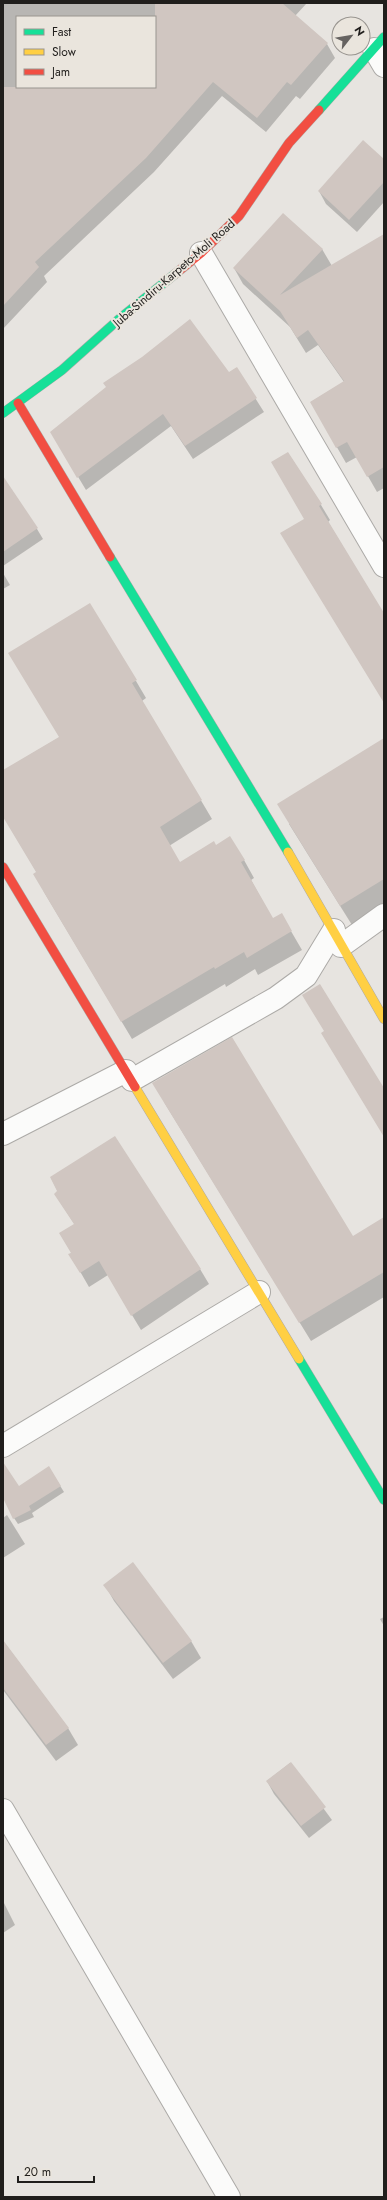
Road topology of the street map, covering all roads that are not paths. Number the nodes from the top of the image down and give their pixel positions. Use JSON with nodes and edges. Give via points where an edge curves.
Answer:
{"nodes":[{"id":1,"x":381,"y":51,"type":"edge"},
{"id":2,"x":201,"y":253,"type":"junction"},
{"id":3,"x":18,"y":403,"type":"junction"},
{"id":4,"x":3,"y":413,"type":"edge"},
{"id":5,"x":384,"y":566,"type":"edge"},
{"id":6,"x":3,"y":867,"type":"edge"},
{"id":7,"x":384,"y":915,"type":"edge"},
{"id":8,"x":338,"y":938,"type":"junction"},
{"id":9,"x":384,"y":1019,"type":"edge"},
{"id":10,"x":129,"y":1076,"type":"junction"},
{"id":11,"x":3,"y":1134,"type":"edge"},
{"id":12,"x":259,"y":1292,"type":"junction"},
{"id":13,"x":3,"y":1446,"type":"edge"},
{"id":14,"x":384,"y":1500,"type":"edge"},
{"id":15,"x":3,"y":1810,"type":"edge"},
{"id":16,"x":229,"y":2197,"type":"edge"}],
"edges":[{"from":1,"to":2,"type":"street","name":"Juba-Sindiru-Karpeto-Moli Road","via":[[289,143],[239,216]]},
{"from":2,"to":3,"type":"street","name":"Juba-Sindiru-Karpeto-Moli Road","via":[[118,320],[62,370]]},
{"from":2,"to":5,"type":"street"},
{"from":3,"to":4,"type":"street","name":"Juba-Sindiru-Karpeto-Moli Road"},
{"from":3,"to":8,"type":"street"},
{"from":6,"to":10,"type":"street"},
{"from":7,"to":8,"type":"street"},
{"from":8,"to":9,"type":"street"},
{"from":8,"to":10,"type":"street","via":[[306,976],[276,998]]},
{"from":10,"to":11,"type":"street"},
{"from":10,"to":12,"type":"street"},
{"from":12,"to":13,"type":"street"},
{"from":12,"to":14,"type":"street"},
{"from":15,"to":16,"type":"street"}]}
